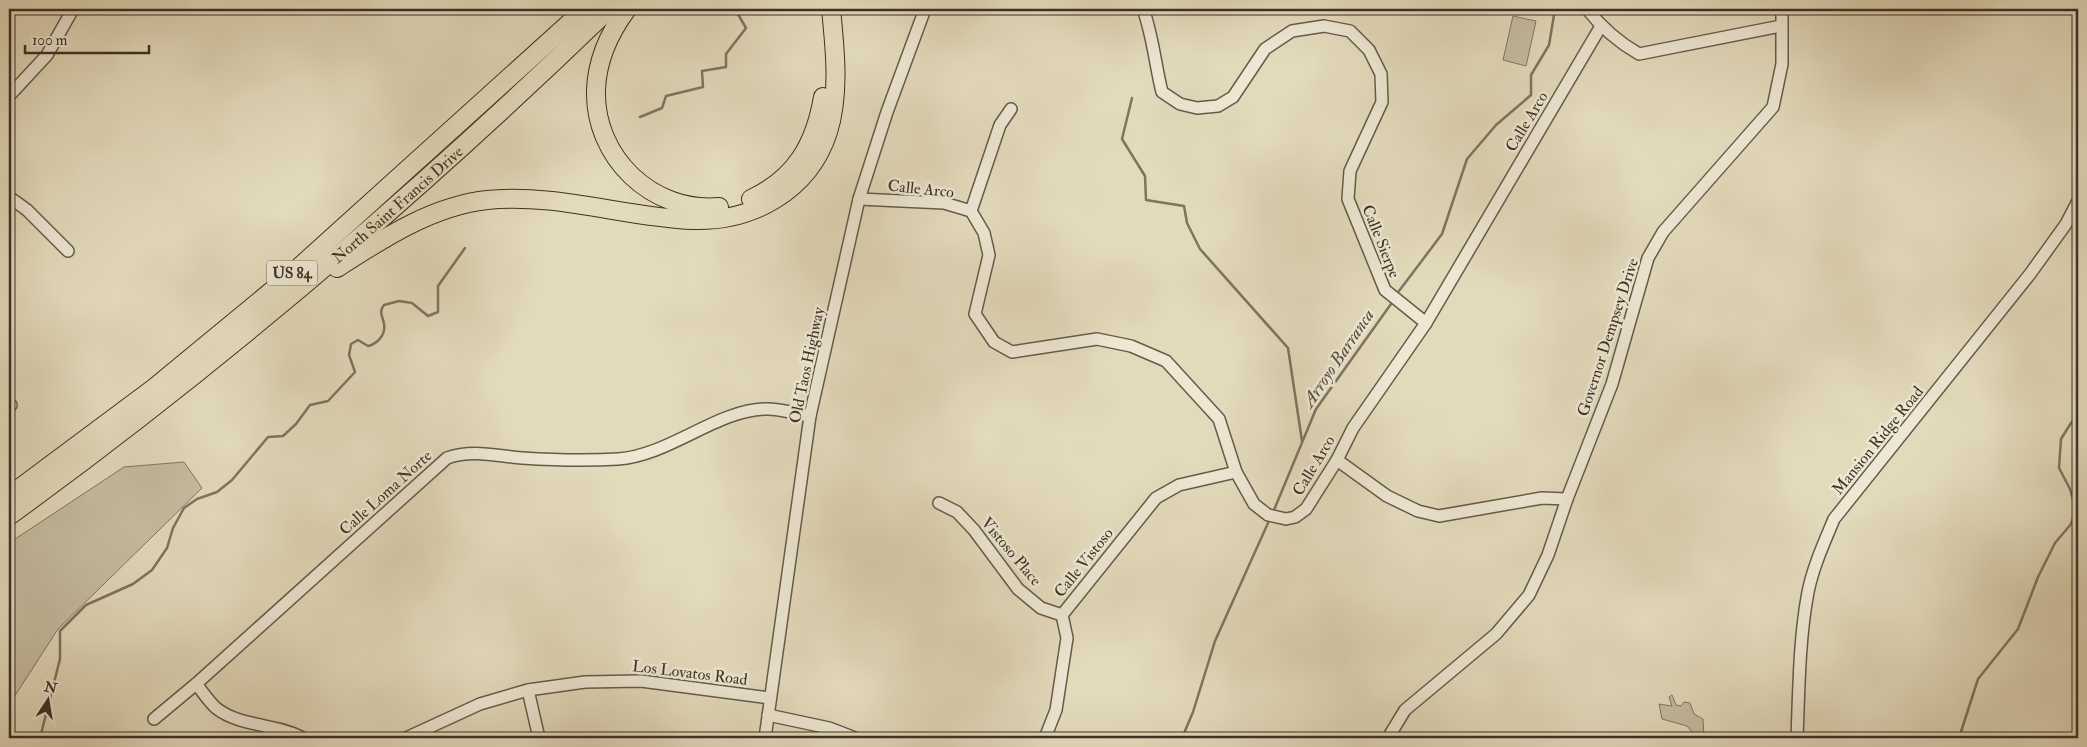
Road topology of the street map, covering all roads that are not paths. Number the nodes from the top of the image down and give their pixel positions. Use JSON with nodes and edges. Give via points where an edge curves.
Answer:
{"nodes":[{"id":1,"x":72,"y":9,"type":"edge"},
{"id":2,"x":578,"y":9,"type":"edge"},
{"id":3,"x":585,"y":9,"type":"edge"},
{"id":4,"x":609,"y":9,"type":"edge"},
{"id":5,"x":628,"y":9,"type":"edge"},
{"id":6,"x":820,"y":9,"type":"edge"},
{"id":7,"x":831,"y":9,"type":"edge"},
{"id":8,"x":925,"y":9,"type":"edge"},
{"id":9,"x":1143,"y":9,"type":"edge"},
{"id":10,"x":1587,"y":9,"type":"edge"},
{"id":11,"x":1782,"y":9,"type":"edge"},
{"id":12,"x":1601,"y":26,"type":"junction"},
{"id":13,"x":1781,"y":26,"type":"junction"},
{"id":14,"x":560,"y":32,"type":"junction"},
{"id":15,"x":9,"y":96,"type":"edge"},
{"id":16,"x":1011,"y":109,"type":"dead end"},
{"id":17,"x":9,"y":197,"type":"edge"},
{"id":18,"x":860,"y":199,"type":"junction"},
{"id":19,"x":2078,"y":200,"type":"edge"},
{"id":20,"x":971,"y":211,"type":"junction"},
{"id":21,"x":68,"y":251,"type":"dead end"},
{"id":22,"x":280,"y":305,"type":"junction"},
{"id":23,"x":1426,"y":323,"type":"junction"},
{"id":24,"x":810,"y":416,"type":"junction"},
{"id":25,"x":1337,"y":460,"type":"junction"},
{"id":26,"x":1236,"y":472,"type":"junction"},
{"id":27,"x":9,"y":496,"type":"edge"},
{"id":28,"x":1567,"y":499,"type":"junction"},
{"id":29,"x":940,"y":503,"type":"dead end"},
{"id":30,"x":9,"y":516,"type":"edge"},
{"id":31,"x":1062,"y":615,"type":"junction"},
{"id":32,"x":196,"y":684,"type":"junction"},
{"id":33,"x":528,"y":690,"type":"junction"},
{"id":34,"x":770,"y":698,"type":"junction"},
{"id":35,"x":768,"y":715,"type":"junction"},
{"id":36,"x":154,"y":719,"type":"dead end"},
{"id":37,"x":303,"y":738,"type":"edge"},
{"id":38,"x":406,"y":738,"type":"edge"},
{"id":39,"x":539,"y":738,"type":"edge"},
{"id":40,"x":765,"y":738,"type":"edge"},
{"id":41,"x":855,"y":738,"type":"edge"},
{"id":42,"x":1045,"y":738,"type":"edge"},
{"id":43,"x":1388,"y":738,"type":"edge"},
{"id":44,"x":1797,"y":738,"type":"edge"}],
"edges":[{"from":1,"to":15,"type":"street","via":[[47,56]]},
{"from":2,"to":14,"type":"highway"},
{"from":3,"to":14,"type":"highway","name":"North Saint Francis Drive","number":"US 84"},
{"from":4,"to":22,"type":"highway","name":"North Saint Francis Drive","number":"US 84","via":[[436,171]]},
{"from":5,"to":6,"type":"highway","via":[[606,45],[598,74],[596,98],[602,132],[616,159],[640,184],[668,200],[698,208],[733,205],[765,192],[793,170],[808,148],[820,114],[823,93]]},
{"from":7,"to":22,"type":"highway","via":[[835,67],[833,109],[828,132],[807,172],[768,204],[733,217],[692,220],[532,199],[464,204],[394,234]]},
{"from":8,"to":18,"type":"street","name":"Old Taos Highway","via":[[887,112]]},
{"from":9,"to":23,"type":"street","name":"Calle Sierpe","via":[[1151,31],[1162,92],[1180,104],[1197,108],[1218,106],[1233,97],[1265,49],[1292,31],[1324,26],[1350,31],[1369,50],[1381,74],[1382,102],[1350,171],[1348,199],[1385,290]]},
{"from":10,"to":12,"type":"street"},
{"from":11,"to":13,"type":"street","name":"Governor Dempsey Drive"},
{"from":12,"to":13,"type":"street","via":[[1639,54]]},
{"from":12,"to":23,"type":"street","name":"Calle Arco"},
{"from":13,"to":28,"type":"street","name":"Governor Dempsey Drive","via":[[1782,64],[1773,108],[1663,232],[1648,258],[1612,384]]},
{"from":14,"to":27,"type":"highway","name":"North Saint Francis Drive","number":"US 84","via":[[286,280],[154,388]]},
{"from":16,"to":20,"type":"street","via":[[1000,125]]},
{"from":17,"to":21,"type":"street","via":[[27,210]]},
{"from":18,"to":20,"type":"street","name":"Calle Arco","via":[[944,203]]},
{"from":18,"to":24,"type":"street","name":"Old Taos Highway"},
{"from":19,"to":44,"type":"street","name":"Mansion Ridge Road","via":[[2066,224],[2030,274],[1834,519],[1808,591],[1800,650]]},
{"from":20,"to":26,"type":"street","name":"Calle Arco","via":[[984,234],[989,255],[976,314],[994,342],[1012,352],[1098,339],[1132,346],[1166,361],[1219,419]]},
{"from":22,"to":30,"type":"highway","name":"North Saint Francis Drive","number":"US 84","via":[[163,400]]},
{"from":23,"to":25,"type":"street","name":"Calle Arco","via":[[1353,428]]},
{"from":24,"to":32,"type":"street","name":"Calle Loma Norte","via":[[766,409],[740,413],[643,454],[619,459],[543,459],[474,452],[447,458]]},
{"from":24,"to":34,"type":"street","name":"Old Taos Highway"},
{"from":25,"to":26,"type":"street","name":"Calle Arco","via":[[1306,509],[1286,519],[1268,515],[1254,504]]},
{"from":25,"to":28,"type":"street","via":[[1387,496],[1418,511],[1439,516],[1542,498]]},
{"from":26,"to":31,"type":"street","name":"Calle Vistoso","via":[[1179,485],[1156,498]]},
{"from":28,"to":43,"type":"street","name":"Governor Dempsey Drive","via":[[1548,555],[1529,594],[1496,634],[1405,710]]},
{"from":29,"to":31,"type":"street","name":"Vistoso Place","via":[[957,512],[974,530],[1018,589],[1041,608]]},
{"from":31,"to":42,"type":"street","name":"Calle Vistoso","via":[[1067,638],[1056,710]]},
{"from":32,"to":36,"type":"street","name":"Calle Loma Norte"},
{"from":32,"to":37,"type":"street","via":[[216,708],[235,720],[289,731]]},
{"from":33,"to":34,"type":"street","name":"Los Lovatos Road","via":[[585,682],[641,681]]},
{"from":33,"to":38,"type":"street","name":"Los Lovatos Road","via":[[480,704]]},
{"from":33,"to":39,"type":"street"},
{"from":34,"to":35,"type":"street","name":"Old Taos Highway"},
{"from":35,"to":40,"type":"street","name":"Old Taos Highway"},
{"from":35,"to":41,"type":"street","via":[[829,728]]}]}
